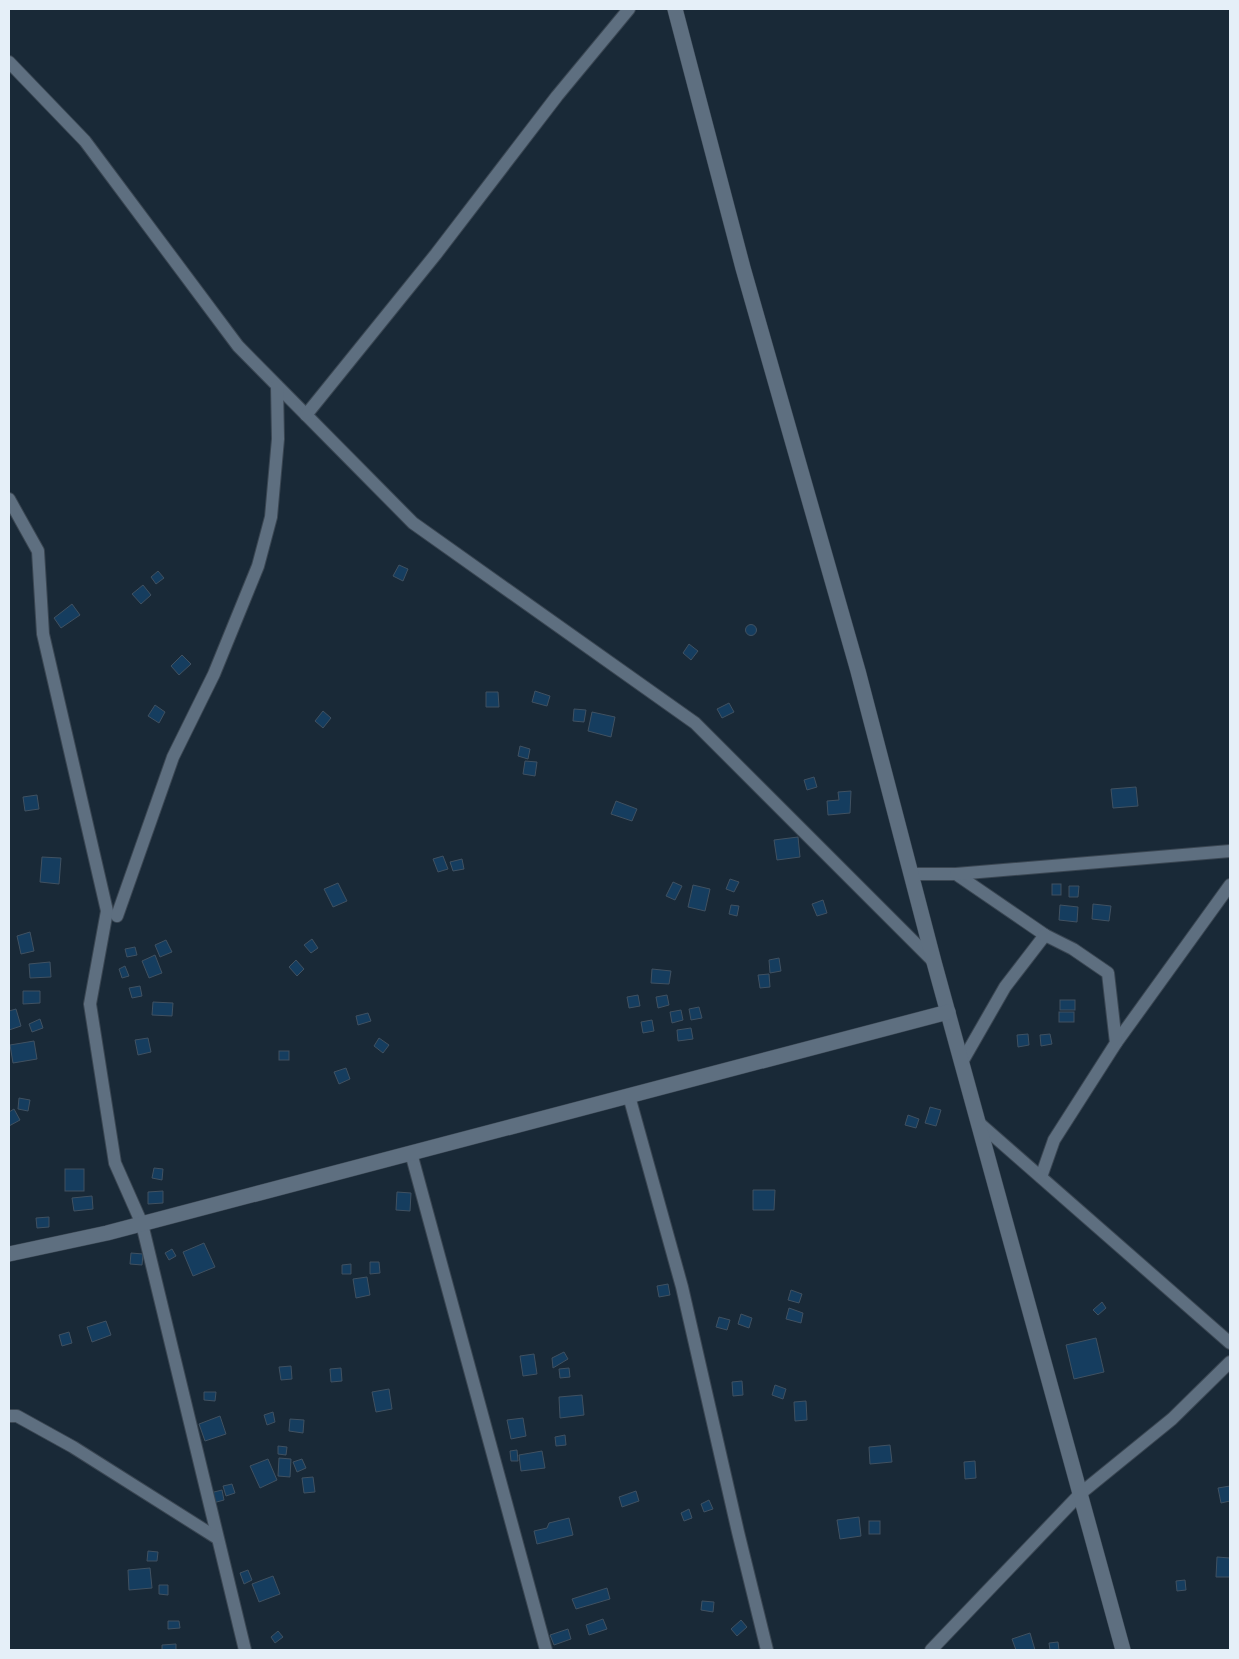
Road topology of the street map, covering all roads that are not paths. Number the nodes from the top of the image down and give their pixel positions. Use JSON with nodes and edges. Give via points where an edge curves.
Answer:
{"nodes":[{"id":1,"x":629,"y":9,"type":"edge"},
{"id":2,"x":676,"y":9,"type":"edge"},
{"id":3,"x":9,"y":62,"type":"edge"},
{"id":4,"x":277,"y":386,"type":"junction"},
{"id":5,"x":306,"y":415,"type":"junction"},
{"id":6,"x":9,"y":499,"type":"edge"},
{"id":7,"x":1230,"y":851,"type":"edge"},
{"id":8,"x":911,"y":874,"type":"junction"},
{"id":9,"x":956,"y":874,"type":"junction"},
{"id":10,"x":1230,"y":885,"type":"edge"},
{"id":11,"x":117,"y":916,"type":"dead end"},
{"id":12,"x":1045,"y":935,"type":"junction"},
{"id":13,"x":934,"y":962,"type":"junction"},
{"id":14,"x":948,"y":1012,"type":"junction"},
{"id":15,"x":1116,"y":1043,"type":"junction"},
{"id":16,"x":962,"y":1062,"type":"junction"},
{"id":17,"x":629,"y":1096,"type":"junction"},
{"id":18,"x":979,"y":1122,"type":"junction"},
{"id":19,"x":411,"y":1153,"type":"junction"},
{"id":20,"x":1041,"y":1176,"type":"junction"},
{"id":21,"x":142,"y":1224,"type":"junction"},
{"id":22,"x":9,"y":1254,"type":"edge"},
{"id":23,"x":1230,"y":1343,"type":"edge"},
{"id":24,"x":1230,"y":1362,"type":"edge"},
{"id":25,"x":9,"y":1416,"type":"edge"},
{"id":26,"x":1081,"y":1492,"type":"junction"},
{"id":27,"x":217,"y":1538,"type":"junction"},
{"id":28,"x":245,"y":1650,"type":"edge"},
{"id":29,"x":546,"y":1650,"type":"edge"},
{"id":30,"x":768,"y":1650,"type":"edge"},
{"id":31,"x":930,"y":1650,"type":"edge"},
{"id":32,"x":1123,"y":1650,"type":"edge"}],
"edges":[{"from":1,"to":5,"type":"street"},
{"from":2,"to":8,"type":"street","via":[[743,268],[858,671]]},
{"from":3,"to":4,"type":"street","via":[[85,141],[238,346]]},
{"from":4,"to":5,"type":"street"},
{"from":4,"to":11,"type":"street","via":[[278,439],[271,518],[258,566],[214,674],[172,757]]},
{"from":5,"to":13,"type":"street","via":[[413,523],[695,723]]},
{"from":6,"to":21,"type":"street","via":[[38,551],[44,634],[107,911],[90,1004],[115,1162]]},
{"from":7,"to":9,"type":"street"},
{"from":8,"to":9,"type":"street"},
{"from":8,"to":13,"type":"street"},
{"from":9,"to":12,"type":"street"},
{"from":10,"to":15,"type":"street"},
{"from":12,"to":15,"type":"street","via":[[1108,974]]},
{"from":12,"to":16,"type":"street","via":[[1005,987]]},
{"from":13,"to":14,"type":"street"},
{"from":14,"to":16,"type":"street"},
{"from":14,"to":17,"type":"street"},
{"from":15,"to":20,"type":"street","via":[[1054,1140]]},
{"from":16,"to":18,"type":"street"},
{"from":17,"to":19,"type":"street"},
{"from":17,"to":30,"type":"street","via":[[682,1287]]},
{"from":18,"to":20,"type":"street"},
{"from":18,"to":26,"type":"street"},
{"from":19,"to":21,"type":"street"},
{"from":19,"to":29,"type":"street"},
{"from":20,"to":23,"type":"street"},
{"from":21,"to":22,"type":"street"},
{"from":21,"to":27,"type":"street"},
{"from":24,"to":26,"type":"street","via":[[1172,1419]]},
{"from":25,"to":27,"type":"street","via":[[17,1416],[73,1447]]},
{"from":26,"to":31,"type":"street"},
{"from":26,"to":32,"type":"street"},
{"from":27,"to":28,"type":"street"}]}
